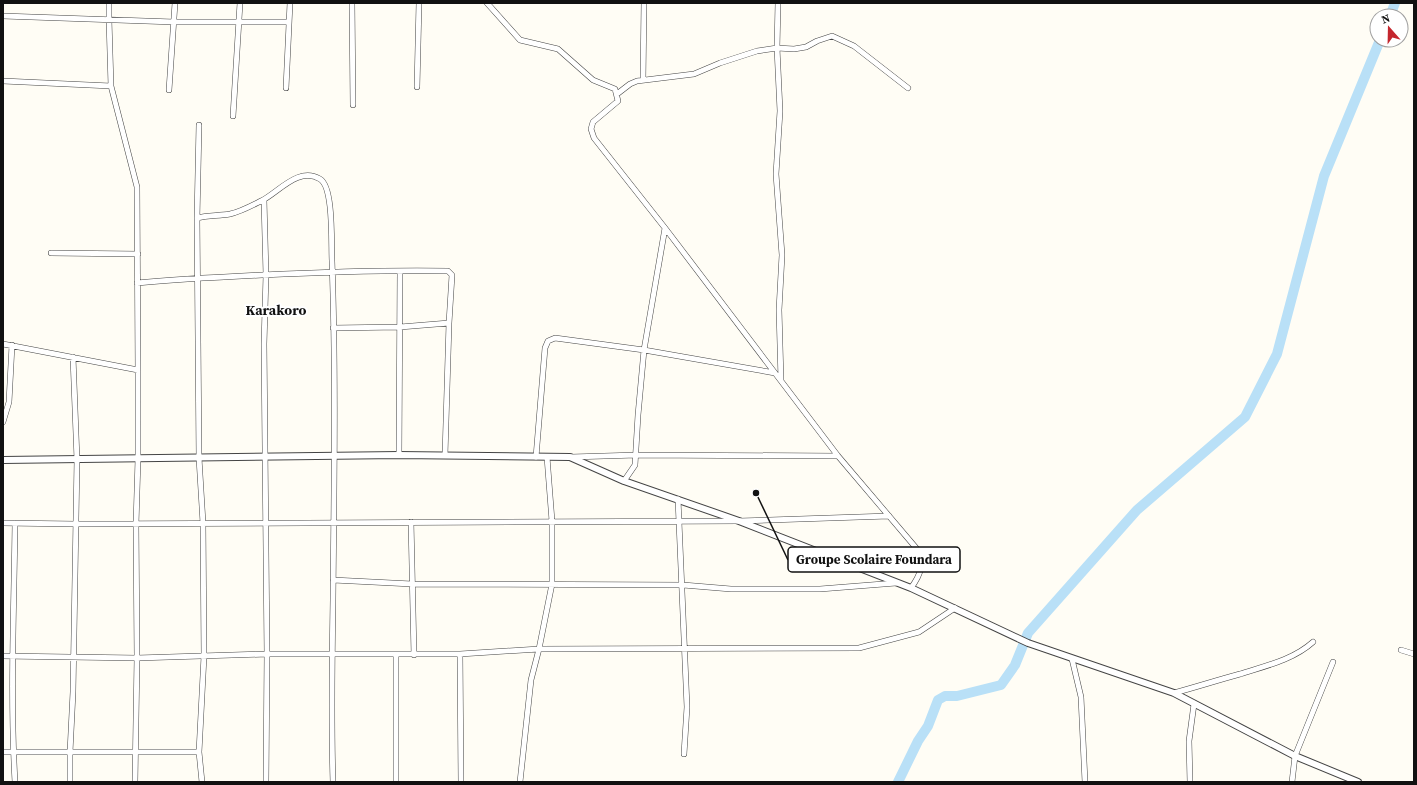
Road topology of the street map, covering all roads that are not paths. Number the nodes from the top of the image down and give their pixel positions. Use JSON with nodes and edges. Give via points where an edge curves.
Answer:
{"nodes":[{"id":1,"x":110,"y":3,"type":"edge"},
{"id":2,"x":175,"y":3,"type":"edge"},
{"id":3,"x":240,"y":3,"type":"edge"},
{"id":4,"x":290,"y":3,"type":"edge"},
{"id":5,"x":352,"y":3,"type":"edge"},
{"id":6,"x":418,"y":3,"type":"edge"},
{"id":7,"x":487,"y":3,"type":"edge"},
{"id":8,"x":644,"y":3,"type":"edge"},
{"id":9,"x":778,"y":3,"type":"edge"},
{"id":10,"x":3,"y":16,"type":"edge"},
{"id":11,"x":109,"y":20,"type":"junction"},
{"id":12,"x":174,"y":22,"type":"junction"},
{"id":13,"x":289,"y":22,"type":"junction"},
{"id":14,"x":239,"y":23,"type":"junction"},
{"id":15,"x":777,"y":48,"type":"junction"},
{"id":16,"x":643,"y":80,"type":"junction"},
{"id":17,"x":3,"y":81,"type":"edge"},
{"id":18,"x":111,"y":86,"type":"junction"},
{"id":19,"x":417,"y":87,"type":"dead end"},
{"id":20,"x":286,"y":88,"type":"dead end"},
{"id":21,"x":908,"y":88,"type":"dead end"},
{"id":22,"x":169,"y":90,"type":"dead end"},
{"id":23,"x":617,"y":94,"type":"junction"},
{"id":24,"x":353,"y":105,"type":"dead end"},
{"id":25,"x":233,"y":116,"type":"dead end"},
{"id":26,"x":198,"y":125,"type":"dead end"},
{"id":27,"x":264,"y":200,"type":"junction"},
{"id":28,"x":197,"y":218,"type":"junction"},
{"id":29,"x":664,"y":228,"type":"junction"},
{"id":30,"x":52,"y":253,"type":"dead end"},
{"id":31,"x":138,"y":254,"type":"junction"},
{"id":32,"x":400,"y":271,"type":"junction"},
{"id":33,"x":332,"y":272,"type":"junction"},
{"id":34,"x":266,"y":275,"type":"junction"},
{"id":35,"x":198,"y":278,"type":"junction"},
{"id":36,"x":137,"y":283,"type":"junction"},
{"id":37,"x":449,"y":323,"type":"junction"},
{"id":38,"x":400,"y":327,"type":"junction"},
{"id":39,"x":333,"y":328,"type":"junction"},
{"id":40,"x":3,"y":344,"type":"edge"},
{"id":41,"x":12,"y":345,"type":"junction"},
{"id":42,"x":644,"y":350,"type":"junction"},
{"id":43,"x":73,"y":357,"type":"junction"},
{"id":44,"x":138,"y":370,"type":"junction"},
{"id":45,"x":775,"y":373,"type":"junction"},
{"id":46,"x":781,"y":380,"type":"junction"},
{"id":47,"x":3,"y":422,"type":"edge"},
{"id":48,"x":399,"y":455,"type":"junction"},
{"id":49,"x":445,"y":455,"type":"junction"},
{"id":50,"x":637,"y":455,"type":"junction"},
{"id":51,"x":266,"y":456,"type":"junction"},
{"id":52,"x":334,"y":456,"type":"junction"},
{"id":53,"x":536,"y":456,"type":"junction"},
{"id":54,"x":838,"y":456,"type":"junction"},
{"id":55,"x":547,"y":457,"type":"junction"},
{"id":56,"x":570,"y":457,"type":"junction"},
{"id":57,"x":199,"y":458,"type":"junction"},
{"id":58,"x":138,"y":459,"type":"junction"},
{"id":59,"x":3,"y":460,"type":"edge"},
{"id":60,"x":77,"y":460,"type":"junction"},
{"id":61,"x":624,"y":481,"type":"junction"},
{"id":62,"x":678,"y":499,"type":"junction"},
{"id":63,"x":888,"y":516,"type":"junction"},
{"id":64,"x":739,"y":520,"type":"junction"},
{"id":65,"x":552,"y":521,"type":"junction"},
{"id":66,"x":679,"y":521,"type":"junction"},
{"id":67,"x":334,"y":522,"type":"junction"},
{"id":68,"x":411,"y":522,"type":"junction"},
{"id":69,"x":3,"y":523,"type":"edge"},
{"id":70,"x":15,"y":523,"type":"junction"},
{"id":71,"x":203,"y":523,"type":"junction"},
{"id":72,"x":266,"y":523,"type":"junction"},
{"id":73,"x":76,"y":524,"type":"junction"},
{"id":74,"x":136,"y":524,"type":"junction"},
{"id":75,"x":333,"y":580,"type":"junction"},
{"id":76,"x":897,"y":583,"type":"junction"},
{"id":77,"x":412,"y":584,"type":"junction"},
{"id":78,"x":552,"y":584,"type":"junction"},
{"id":79,"x":682,"y":585,"type":"junction"},
{"id":80,"x":911,"y":588,"type":"junction"},
{"id":81,"x":954,"y":608,"type":"junction"},
{"id":82,"x":1314,"y":642,"type":"dead end"},
{"id":83,"x":539,"y":649,"type":"junction"},
{"id":84,"x":684,"y":650,"type":"junction"},
{"id":85,"x":1401,"y":650,"type":"dead end"},
{"id":86,"x":267,"y":654,"type":"junction"},
{"id":87,"x":460,"y":654,"type":"junction"},
{"id":88,"x":1414,"y":654,"type":"edge"},
{"id":89,"x":332,"y":655,"type":"junction"},
{"id":90,"x":396,"y":655,"type":"junction"},
{"id":91,"x":414,"y":655,"type":"junction"},
{"id":92,"x":3,"y":656,"type":"edge"},
{"id":93,"x":13,"y":656,"type":"junction"},
{"id":94,"x":73,"y":656,"type":"junction"},
{"id":95,"x":204,"y":656,"type":"junction"},
{"id":96,"x":137,"y":658,"type":"junction"},
{"id":97,"x":1072,"y":658,"type":"junction"},
{"id":98,"x":1333,"y":662,"type":"dead end"},
{"id":99,"x":1174,"y":693,"type":"junction"},
{"id":100,"x":1194,"y":704,"type":"junction"},
{"id":101,"x":3,"y":752,"type":"edge"},
{"id":102,"x":14,"y":752,"type":"junction"},
{"id":103,"x":70,"y":752,"type":"junction"},
{"id":104,"x":134,"y":752,"type":"junction"},
{"id":105,"x":199,"y":752,"type":"junction"},
{"id":106,"x":684,"y":754,"type":"dead end"},
{"id":107,"x":1295,"y":756,"type":"junction"},
{"id":108,"x":1348,"y":780,"type":"edge"},
{"id":109,"x":15,"y":782,"type":"edge"},
{"id":110,"x":70,"y":782,"type":"edge"},
{"id":111,"x":134,"y":782,"type":"edge"},
{"id":112,"x":202,"y":782,"type":"edge"},
{"id":113,"x":266,"y":782,"type":"edge"},
{"id":114,"x":333,"y":782,"type":"edge"},
{"id":115,"x":396,"y":782,"type":"edge"},
{"id":116,"x":461,"y":782,"type":"edge"},
{"id":117,"x":520,"y":782,"type":"edge"},
{"id":118,"x":1085,"y":782,"type":"edge"},
{"id":119,"x":1190,"y":782,"type":"edge"},
{"id":120,"x":1292,"y":782,"type":"edge"},
{"id":121,"x":1358,"y":782,"type":"edge"}],
"edges":[{"from":1,"to":11,"type":"street"},
{"from":2,"to":12,"type":"street"},
{"from":3,"to":14,"type":"street"},
{"from":4,"to":13,"type":"street"},
{"from":5,"to":24,"type":"street"},
{"from":6,"to":19,"type":"street"},
{"from":7,"to":23,"type":"street","via":[[520,40],[558,49],[593,80],[615,89]]},
{"from":8,"to":16,"type":"street"},
{"from":9,"to":15,"type":"street"},
{"from":10,"to":11,"type":"street"},
{"from":11,"to":12,"type":"street"},
{"from":11,"to":18,"type":"street"},
{"from":12,"to":14,"type":"street"},
{"from":12,"to":22,"type":"street"},
{"from":13,"to":14,"type":"street"},
{"from":13,"to":20,"type":"street"},
{"from":14,"to":25,"type":"street"},
{"from":15,"to":16,"type":"street","via":[[739,56],[694,74]]},
{"from":15,"to":21,"type":"street","via":[[806,47],[832,36],[854,46]]},
{"from":15,"to":46,"type":"street","via":[[780,112],[776,174],[782,255],[779,310]]},
{"from":16,"to":23,"type":"street","via":[[630,84]]},
{"from":17,"to":18,"type":"street"},
{"from":18,"to":31,"type":"street","via":[[137,187]]},
{"from":23,"to":29,"type":"street","via":[[618,101],[593,122],[591,129],[594,138]]},
{"from":26,"to":28,"type":"street"},
{"from":27,"to":28,"type":"street","via":[[231,214]]},
{"from":27,"to":33,"type":"street","via":[[291,179],[308,176],[320,179],[325,184],[330,200]]},
{"from":27,"to":34,"type":"street"},
{"from":28,"to":35,"type":"street"},
{"from":29,"to":42,"type":"street"},
{"from":29,"to":45,"type":"street"},
{"from":30,"to":31,"type":"street"},
{"from":31,"to":36,"type":"street"},
{"from":32,"to":33,"type":"street"},
{"from":32,"to":37,"type":"street","via":[[448,272],[452,276]]},
{"from":32,"to":38,"type":"street"},
{"from":33,"to":34,"type":"street"},
{"from":33,"to":39,"type":"street"},
{"from":34,"to":35,"type":"street"},
{"from":34,"to":51,"type":"street"},
{"from":35,"to":36,"type":"street"},
{"from":35,"to":57,"type":"street"},
{"from":36,"to":44,"type":"street"},
{"from":37,"to":38,"type":"street"},
{"from":37,"to":49,"type":"street"},
{"from":38,"to":39,"type":"street"},
{"from":38,"to":48,"type":"street"},
{"from":39,"to":52,"type":"street"},
{"from":40,"to":41,"type":"street"},
{"from":41,"to":43,"type":"street"},
{"from":41,"to":47,"type":"street","via":[[9,402]]},
{"from":42,"to":45,"type":"street"},
{"from":42,"to":50,"type":"street"},
{"from":42,"to":53,"type":"street","via":[[555,338],[548,341],[545,348]]},
{"from":43,"to":44,"type":"street"},
{"from":43,"to":60,"type":"street"},
{"from":44,"to":58,"type":"street"},
{"from":45,"to":46,"type":"street"},
{"from":46,"to":54,"type":"street"},
{"from":48,"to":49,"type":"street"},
{"from":48,"to":52,"type":"street"},
{"from":49,"to":53,"type":"street"},
{"from":50,"to":54,"type":"street"},
{"from":50,"to":56,"type":"street"},
{"from":50,"to":61,"type":"street","via":[[635,465]]},
{"from":51,"to":52,"type":"street"},
{"from":51,"to":57,"type":"street"},
{"from":51,"to":72,"type":"street"},
{"from":52,"to":67,"type":"street"},
{"from":53,"to":55,"type":"street"},
{"from":54,"to":63,"type":"street"},
{"from":55,"to":56,"type":"street"},
{"from":55,"to":65,"type":"street"},
{"from":56,"to":61,"type":"street"},
{"from":57,"to":58,"type":"street"},
{"from":57,"to":71,"type":"street"},
{"from":58,"to":60,"type":"street"},
{"from":58,"to":74,"type":"street"},
{"from":59,"to":60,"type":"street"},
{"from":60,"to":73,"type":"street"},
{"from":61,"to":62,"type":"street"},
{"from":62,"to":64,"type":"street"},
{"from":62,"to":66,"type":"street"},
{"from":63,"to":64,"type":"street"},
{"from":63,"to":80,"type":"street","via":[[917,549],[920,558],[918,578]]},
{"from":64,"to":66,"type":"street"},
{"from":64,"to":76,"type":"street"},
{"from":65,"to":66,"type":"street"},
{"from":65,"to":68,"type":"street"},
{"from":65,"to":78,"type":"street"},
{"from":66,"to":79,"type":"street"},
{"from":67,"to":68,"type":"street"},
{"from":67,"to":72,"type":"street"},
{"from":67,"to":75,"type":"street"},
{"from":68,"to":77,"type":"street"},
{"from":69,"to":70,"type":"street"},
{"from":70,"to":73,"type":"street"},
{"from":70,"to":93,"type":"street"},
{"from":71,"to":72,"type":"street"},
{"from":71,"to":74,"type":"street"},
{"from":71,"to":95,"type":"street"},
{"from":72,"to":86,"type":"street"},
{"from":73,"to":74,"type":"street"},
{"from":73,"to":94,"type":"street"},
{"from":74,"to":96,"type":"street"},
{"from":75,"to":77,"type":"street"},
{"from":75,"to":89,"type":"street"},
{"from":76,"to":79,"type":"street","via":[[820,589],[731,589]]},
{"from":76,"to":80,"type":"street"},
{"from":77,"to":78,"type":"street"},
{"from":77,"to":91,"type":"street"},
{"from":78,"to":79,"type":"street"},
{"from":78,"to":83,"type":"street"},
{"from":79,"to":84,"type":"street"},
{"from":80,"to":81,"type":"street"},
{"from":81,"to":84,"type":"street","via":[[919,632],[859,648]]},
{"from":81,"to":97,"type":"street","via":[[1025,641]]},
{"from":82,"to":99,"type":"street","via":[[1306,649],[1273,663]]},
{"from":83,"to":84,"type":"street"},
{"from":83,"to":87,"type":"street"},
{"from":83,"to":117,"type":"street","via":[[531,680]]},
{"from":84,"to":106,"type":"street","via":[[687,708]]},
{"from":85,"to":88,"type":"street"},
{"from":86,"to":89,"type":"street"},
{"from":86,"to":95,"type":"street"},
{"from":86,"to":113,"type":"street"},
{"from":87,"to":91,"type":"street"},
{"from":87,"to":116,"type":"street"},
{"from":89,"to":90,"type":"street"},
{"from":89,"to":114,"type":"street"},
{"from":90,"to":91,"type":"street"},
{"from":90,"to":115,"type":"street"},
{"from":92,"to":93,"type":"street"},
{"from":93,"to":94,"type":"street"},
{"from":93,"to":102,"type":"street"},
{"from":94,"to":96,"type":"street"},
{"from":94,"to":103,"type":"street"},
{"from":95,"to":96,"type":"street"},
{"from":95,"to":105,"type":"street"},
{"from":96,"to":104,"type":"street"},
{"from":97,"to":99,"type":"street"},
{"from":97,"to":118,"type":"street","via":[[1081,697]]},
{"from":98,"to":107,"type":"street"},
{"from":99,"to":100,"type":"street"},
{"from":100,"to":107,"type":"street"},
{"from":100,"to":119,"type":"street","via":[[1189,741]]},
{"from":101,"to":102,"type":"street"},
{"from":102,"to":103,"type":"street"},
{"from":102,"to":109,"type":"street"},
{"from":103,"to":104,"type":"street"},
{"from":103,"to":110,"type":"street"},
{"from":104,"to":105,"type":"street"},
{"from":104,"to":111,"type":"street"},
{"from":105,"to":112,"type":"street"},
{"from":107,"to":108,"type":"street"},
{"from":107,"to":120,"type":"street"},
{"from":108,"to":121,"type":"street"}]}
